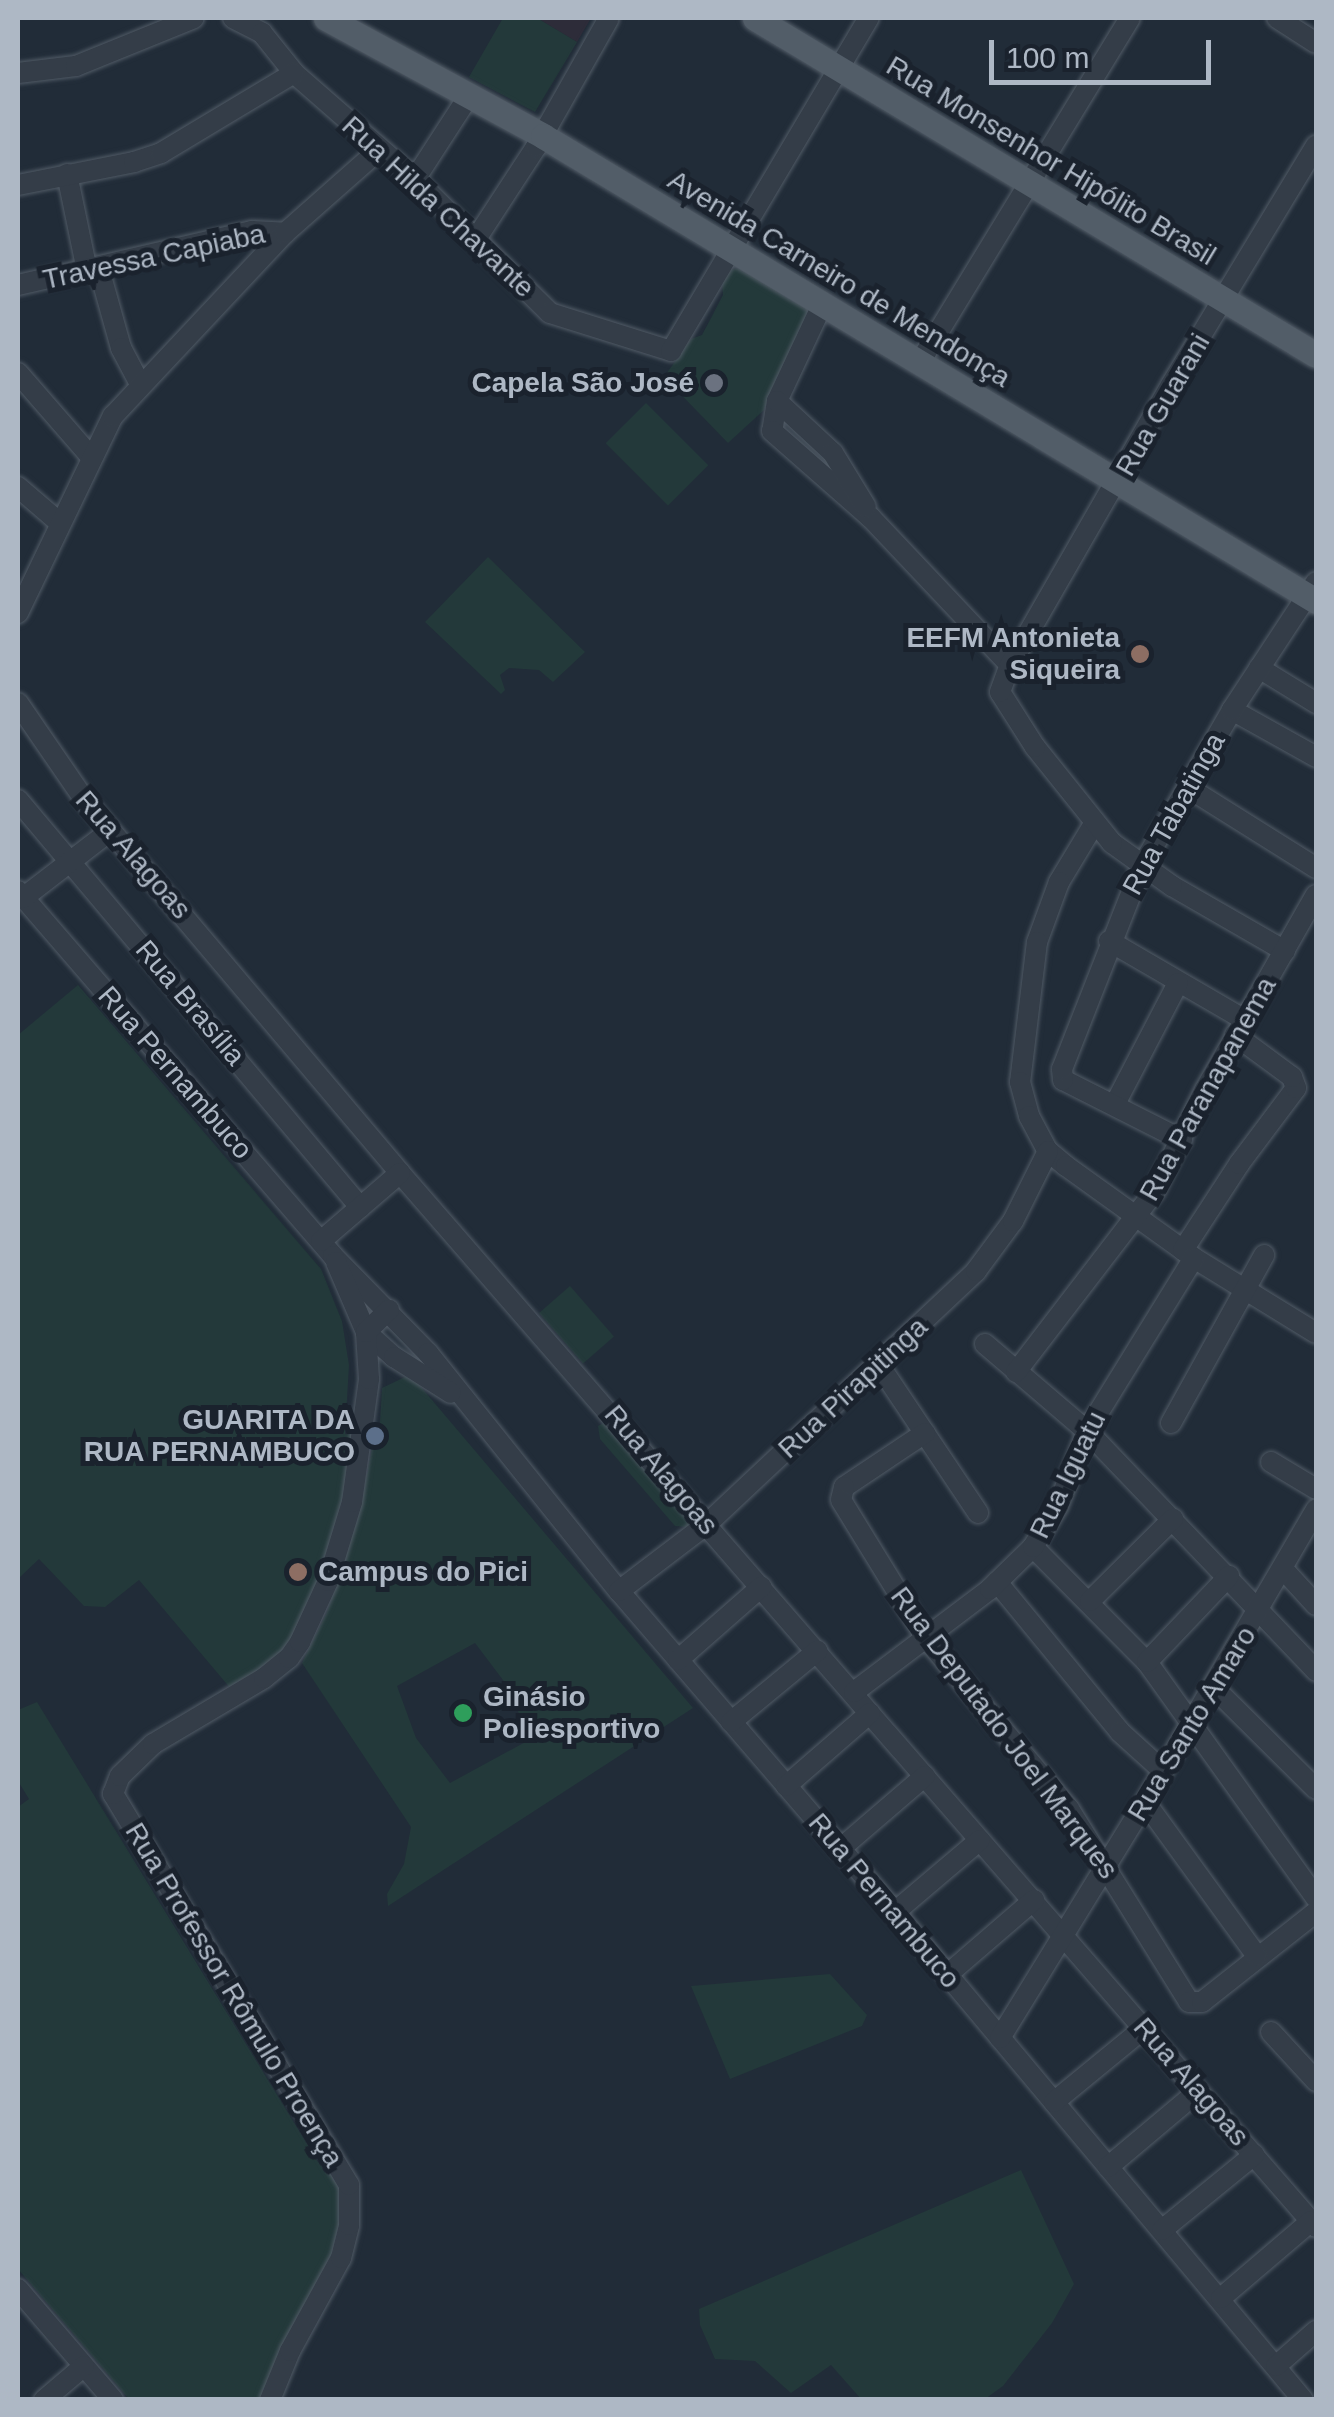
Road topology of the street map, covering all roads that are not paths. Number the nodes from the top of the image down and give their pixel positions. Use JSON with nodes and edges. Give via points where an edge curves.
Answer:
{"nodes":[{"id":1,"x":194,"y":18,"type":"edge"},
{"id":2,"x":232,"y":18,"type":"edge"},
{"id":3,"x":609,"y":18,"type":"edge"},
{"id":4,"x":755,"y":18,"type":"edge"},
{"id":5,"x":869,"y":18,"type":"edge"},
{"id":6,"x":1130,"y":18,"type":"edge"},
{"id":7,"x":1277,"y":18,"type":"edge"},
{"id":8,"x":337,"y":19,"type":"edge"},
{"id":9,"x":1316,"y":43,"type":"edge"},
{"id":10,"x":839,"y":69,"type":"junction"},
{"id":11,"x":294,"y":72,"type":"junction"},
{"id":12,"x":18,"y":73,"type":"edge"},
{"id":13,"x":470,"y":94,"type":"junction"},
{"id":14,"x":542,"y":136,"type":"junction"},
{"id":15,"x":1316,"y":146,"type":"edge"},
{"id":16,"x":380,"y":149,"type":"junction"},
{"id":17,"x":68,"y":174,"type":"junction"},
{"id":18,"x":415,"y":179,"type":"junction"},
{"id":19,"x":1027,"y":182,"type":"junction"},
{"id":20,"x":18,"y":185,"type":"edge"},
{"id":21,"x":285,"y":232,"type":"junction"},
{"id":22,"x":476,"y":239,"type":"junction"},
{"id":23,"x":730,"y":252,"type":"junction"},
{"id":24,"x":93,"y":270,"type":"junction"},
{"id":25,"x":18,"y":286,"type":"edge"},
{"id":26,"x":1226,"y":301,"type":"junction"},
{"id":27,"x":822,"y":305,"type":"junction"},
{"id":28,"x":1316,"y":355,"type":"edge"},
{"id":29,"x":920,"y":362,"type":"junction"},
{"id":30,"x":18,"y":373,"type":"edge"},
{"id":31,"x":140,"y":384,"type":"junction"},
{"id":32,"x":91,"y":457,"type":"junction"},
{"id":33,"x":1119,"y":480,"type":"junction"},
{"id":34,"x":18,"y":487,"type":"edge"},
{"id":35,"x":60,"y":523,"type":"junction"},
{"id":36,"x":1314,"y":593,"type":"edge"},
{"id":37,"x":18,"y":613,"type":"edge"},
{"id":38,"x":1010,"y":665,"type":"junction"},
{"id":39,"x":1260,"y":668,"type":"junction"},
{"id":40,"x":18,"y":703,"type":"edge"},
{"id":41,"x":1316,"y":704,"type":"edge"},
{"id":42,"x":1232,"y":710,"type":"junction"},
{"id":43,"x":1316,"y":757,"type":"edge"},
{"id":44,"x":1187,"y":787,"type":"junction"},
{"id":45,"x":18,"y":800,"type":"edge"},
{"id":46,"x":1094,"y":824,"type":"junction"},
{"id":47,"x":110,"y":831,"type":"junction"},
{"id":48,"x":70,"y":863,"type":"junction"},
{"id":49,"x":1142,"y":866,"type":"junction"},
{"id":50,"x":1316,"y":868,"type":"edge"},
{"id":51,"x":20,"y":895,"type":"edge"},
{"id":52,"x":1316,"y":895,"type":"edge"},
{"id":53,"x":1109,"y":940,"type":"junction"},
{"id":54,"x":1286,"y":951,"type":"junction"},
{"id":55,"x":1178,"y":983,"type":"junction"},
{"id":56,"x":1240,"y":1028,"type":"junction"},
{"id":57,"x":1115,"y":1104,"type":"junction"},
{"id":58,"x":1182,"y":1140,"type":"junction"},
{"id":59,"x":1048,"y":1151,"type":"junction"},
{"id":60,"x":400,"y":1173,"type":"junction"},
{"id":61,"x":360,"y":1207,"type":"junction"},
{"id":62,"x":1137,"y":1214,"type":"junction"},
{"id":63,"x":327,"y":1248,"type":"junction"},
{"id":64,"x":1188,"y":1254,"type":"junction"},
{"id":65,"x":1264,"y":1255,"type":"dead end"},
{"id":66,"x":1245,"y":1290,"type":"junction"},
{"id":67,"x":389,"y":1310,"type":"junction"},
{"id":68,"x":406,"y":1330,"type":"junction"},
{"id":69,"x":366,"y":1332,"type":"junction"},
{"id":70,"x":1316,"y":1333,"type":"edge"},
{"id":71,"x":984,"y":1344,"type":"dead end"},
{"id":72,"x":394,"y":1357,"type":"junction"},
{"id":73,"x":879,"y":1365,"type":"junction"},
{"id":74,"x":1016,"y":1372,"type":"junction"},
{"id":75,"x":369,"y":1379,"type":"junction"},
{"id":76,"x":464,"y":1402,"type":"junction"},
{"id":77,"x":1171,"y":1423,"type":"dead end"},
{"id":78,"x":1087,"y":1430,"type":"junction"},
{"id":79,"x":925,"y":1433,"type":"junction"},
{"id":80,"x":1272,"y":1462,"type":"dead end"},
{"id":81,"x":1316,"y":1489,"type":"edge"},
{"id":82,"x":1316,"y":1509,"type":"edge"},
{"id":83,"x":978,"y":1512,"type":"dead end"},
{"id":84,"x":1173,"y":1519,"type":"junction"},
{"id":85,"x":707,"y":1524,"type":"junction"},
{"id":86,"x":1033,"y":1547,"type":"junction"},
{"id":87,"x":1283,"y":1569,"type":"junction"},
{"id":88,"x":1229,"y":1576,"type":"junction"},
{"id":89,"x":998,"y":1582,"type":"junction"},
{"id":90,"x":761,"y":1587,"type":"junction"},
{"id":91,"x":619,"y":1591,"type":"junction"},
{"id":92,"x":1090,"y":1601,"type":"junction"},
{"id":93,"x":1316,"y":1605,"type":"edge"},
{"id":94,"x":1261,"y":1608,"type":"junction"},
{"id":95,"x":926,"y":1638,"type":"junction"},
{"id":96,"x":817,"y":1651,"type":"junction"},
{"id":97,"x":678,"y":1660,"type":"junction"},
{"id":98,"x":1147,"y":1662,"type":"junction"},
{"id":99,"x":1316,"y":1671,"type":"edge"},
{"id":100,"x":1214,"y":1687,"type":"junction"},
{"id":101,"x":854,"y":1692,"type":"junction"},
{"id":102,"x":870,"y":1713,"type":"junction"},
{"id":103,"x":731,"y":1722,"type":"junction"},
{"id":104,"x":1193,"y":1722,"type":"junction"},
{"id":105,"x":1163,"y":1771,"type":"junction"},
{"id":106,"x":926,"y":1776,"type":"junction"},
{"id":107,"x":786,"y":1786,"type":"junction"},
{"id":108,"x":1316,"y":1789,"type":"edge"},
{"id":109,"x":1146,"y":1802,"type":"junction"},
{"id":110,"x":980,"y":1840,"type":"junction"},
{"id":111,"x":840,"y":1848,"type":"junction"},
{"id":112,"x":1106,"y":1866,"type":"junction"},
{"id":113,"x":1316,"y":1898,"type":"edge"},
{"id":114,"x":1034,"y":1900,"type":"junction"},
{"id":115,"x":895,"y":1912,"type":"junction"},
{"id":116,"x":1316,"y":1912,"type":"edge"},
{"id":117,"x":1066,"y":1935,"type":"junction"},
{"id":118,"x":1257,"y":1956,"type":"junction"},
{"id":119,"x":946,"y":1975,"type":"junction"},
{"id":120,"x":1144,"y":2028,"type":"junction"},
{"id":121,"x":1271,"y":2032,"type":"dead end"},
{"id":122,"x":1000,"y":2038,"type":"junction"},
{"id":123,"x":1316,"y":2082,"type":"edge"},
{"id":124,"x":1197,"y":2092,"type":"junction"},
{"id":125,"x":1054,"y":2102,"type":"junction"},
{"id":126,"x":1254,"y":2156,"type":"junction"},
{"id":127,"x":1108,"y":2167,"type":"junction"},
{"id":128,"x":1314,"y":2224,"type":"edge"},
{"id":129,"x":1162,"y":2230,"type":"junction"},
{"id":130,"x":18,"y":2289,"type":"edge"},
{"id":131,"x":1222,"y":2298,"type":"junction"},
{"id":132,"x":1316,"y":2331,"type":"edge"},
{"id":133,"x":84,"y":2366,"type":"junction"},
{"id":134,"x":1276,"y":2366,"type":"junction"},
{"id":135,"x":44,"y":2400,"type":"edge"},
{"id":136,"x":113,"y":2400,"type":"edge"},
{"id":137,"x":270,"y":2400,"type":"edge"},
{"id":138,"x":1303,"y":2400,"type":"edge"}],
"edges":[{"from":1,"to":12,"type":"street","via":[[76,66]]},
{"from":2,"to":11,"type":"street","name":"Rua Hilda Chavante","via":[[262,33]]},
{"from":3,"to":14,"type":"street"},
{"from":4,"to":10,"type":"main road","name":"Rua Monsenhor Hipólito Brasil"},
{"from":5,"to":10,"type":"street"},
{"from":6,"to":19,"type":"street"},
{"from":7,"to":9,"type":"street"},
{"from":8,"to":13,"type":"main road","name":"Avenida Carneiro de Mendonça"},
{"from":10,"to":19,"type":"main road","name":"Rua Monsenhor Hipólito Brasil"},
{"from":10,"to":23,"type":"street"},
{"from":11,"to":16,"type":"street","name":"Rua Hilda Chavante"},
{"from":11,"to":17,"type":"street","via":[[161,153]]},
{"from":13,"to":14,"type":"main road","name":"Avenida Carneiro de Mendonça"},
{"from":13,"to":18,"type":"street"},
{"from":14,"to":22,"type":"street"},
{"from":14,"to":23,"type":"main road","name":"Avenida Carneiro de Mendonça"},
{"from":15,"to":26,"type":"street","name":"Rua Guarani"},
{"from":16,"to":18,"type":"street","name":"Rua Hilda Chavante"},
{"from":16,"to":21,"type":"street","name":"Travessa Capiaba"},
{"from":17,"to":20,"type":"street"},
{"from":17,"to":24,"type":"street"},
{"from":18,"to":22,"type":"street","name":"Rua Hilda Chavante"},
{"from":19,"to":26,"type":"main road","name":"Rua Monsenhor Hipólito Brasil"},
{"from":19,"to":29,"type":"street"},
{"from":21,"to":24,"type":"street","name":"Travessa Capiaba","via":[[252,230]]},
{"from":21,"to":31,"type":"street"},
{"from":22,"to":23,"type":"street","name":"Rua Hilda Chavante","via":[[558,318],[671,351]]},
{"from":23,"to":27,"type":"main road","name":"Avenida Carneiro de Mendonça"},
{"from":24,"to":25,"type":"street","name":"Travessa Capiaba"},
{"from":24,"to":31,"type":"street"},
{"from":26,"to":28,"type":"main road","name":"Rua Monsenhor Hipólito Brasil"},
{"from":26,"to":33,"type":"street","name":"Rua Guarani"},
{"from":27,"to":29,"type":"main road","name":"Avenida Carneiro de Mendonça"},
{"from":27,"to":38,"type":"street","via":[[777,401],[772,431],[871,518]]},
{"from":29,"to":33,"type":"main road","name":"Avenida Carneiro de Mendonça"},
{"from":30,"to":32,"type":"street"},
{"from":31,"to":32,"type":"street"},
{"from":32,"to":35,"type":"street"},
{"from":33,"to":36,"type":"main road","name":"Avenida Carneiro de Mendonça"},
{"from":33,"to":38,"type":"street","name":"Rua Guarani"},
{"from":34,"to":35,"type":"street"},
{"from":35,"to":37,"type":"street"},
{"from":36,"to":39,"type":"street","name":"Rua Tabatinga"},
{"from":38,"to":46,"type":"street","via":[[1002,698]]},
{"from":39,"to":41,"type":"street"},
{"from":39,"to":42,"type":"street","name":"Rua Tabatinga"},
{"from":40,"to":47,"type":"street","name":"Rua Alagoas"},
{"from":42,"to":43,"type":"street"},
{"from":42,"to":44,"type":"street","name":"Rua Tabatinga"},
{"from":44,"to":49,"type":"street","name":"Rua Tabatinga"},
{"from":44,"to":50,"type":"street"},
{"from":45,"to":48,"type":"street","name":"Rua Brasília"},
{"from":46,"to":49,"type":"street"},
{"from":46,"to":59,"type":"street","via":[[1060,882],[1037,942],[1020,1082]]},
{"from":47,"to":48,"type":"street"},
{"from":47,"to":60,"type":"street","name":"Rua Alagoas"},
{"from":48,"to":51,"type":"street"},
{"from":48,"to":61,"type":"street","name":"Rua Brasília"},
{"from":49,"to":53,"type":"street","name":"Rua Tabatinga"},
{"from":49,"to":54,"type":"street"},
{"from":51,"to":63,"type":"street","name":"Rua Pernambuco"},
{"from":52,"to":54,"type":"street","name":"Rua Paranapanema"},
{"from":53,"to":55,"type":"street"},
{"from":53,"to":57,"type":"street","name":"Rua Tabatinga","via":[[1063,1080]]},
{"from":54,"to":56,"type":"street","name":"Rua Paranapanema"},
{"from":55,"to":56,"type":"street"},
{"from":55,"to":57,"type":"street"},
{"from":56,"to":58,"type":"street","name":"Rua Paranapanema"},
{"from":56,"to":64,"type":"street","name":"Rua Iguatu","via":[[1296,1088],[1238,1164]]},
{"from":57,"to":58,"type":"street"},
{"from":58,"to":62,"type":"street","name":"Rua Paranapanema"},
{"from":59,"to":62,"type":"street"},
{"from":59,"to":73,"type":"street","name":"Rua Pirapitinga","via":[[1001,1241]]},
{"from":60,"to":61,"type":"street"},
{"from":60,"to":85,"type":"street","name":"Rua Alagoas"},
{"from":61,"to":63,"type":"street"},
{"from":62,"to":64,"type":"street"},
{"from":62,"to":74,"type":"street","name":"Rua Paranapanema"},
{"from":63,"to":67,"type":"street","name":"Rua Pernambuco"},
{"from":63,"to":69,"type":"street","name":"Rua Pernambuco"},
{"from":64,"to":66,"type":"street"},
{"from":64,"to":78,"type":"street","name":"Rua Iguatu"},
{"from":65,"to":66,"type":"street"},
{"from":66,"to":70,"type":"street"},
{"from":66,"to":77,"type":"street"},
{"from":67,"to":68,"type":"street","name":"Rua Pernambuco"},
{"from":67,"to":69,"type":"street"},
{"from":68,"to":72,"type":"street"},
{"from":68,"to":76,"type":"street","name":"Rua Pernambuco"},
{"from":69,"to":72,"type":"street","name":"Rua Pernambuco"},
{"from":69,"to":75,"type":"street","name":"Rua Professor Rômulo Proença"},
{"from":71,"to":74,"type":"street"},
{"from":72,"to":75,"type":"street"},
{"from":72,"to":76,"type":"street","name":"Rua Pernambuco"},
{"from":73,"to":79,"type":"street"},
{"from":73,"to":85,"type":"street","name":"Rua Pirapitinga"},
{"from":74,"to":78,"type":"street"},
{"from":75,"to":137,"type":"street","name":"Rua Professor Rômulo Proença","via":[[342,1542],[300,1642],[278,1668],[153,1744],[120,1776],[112,1794],[349,2185],[341,2258]]},
{"from":76,"to":91,"type":"street","name":"Rua Pernambuco"},
{"from":78,"to":84,"type":"street"},
{"from":78,"to":86,"type":"street","name":"Rua Iguatu","via":[[1058,1506]]},
{"from":79,"to":83,"type":"street"},
{"from":79,"to":95,"type":"street","name":"Rua Deputado Joel Marques","via":[[844,1487],[843,1503]]},
{"from":80,"to":81,"type":"street"},
{"from":82,"to":87,"type":"street","name":"Rua Santo Amaro"},
{"from":84,"to":88,"type":"street"},
{"from":84,"to":92,"type":"street"},
{"from":85,"to":90,"type":"street","name":"Rua Alagoas"},
{"from":85,"to":91,"type":"street","name":"Rua Pirapitinga"},
{"from":86,"to":89,"type":"street","name":"Rua Iguatu"},
{"from":86,"to":92,"type":"street"},
{"from":87,"to":93,"type":"street"},
{"from":87,"to":94,"type":"street","name":"Rua Santo Amaro"},
{"from":88,"to":94,"type":"street"},
{"from":88,"to":98,"type":"street"},
{"from":89,"to":95,"type":"street","name":"Rua Iguatu"},
{"from":89,"to":105,"type":"street","via":[[1120,1732]]},
{"from":90,"to":96,"type":"street","name":"Rua Alagoas"},
{"from":90,"to":97,"type":"street"},
{"from":91,"to":97,"type":"street","name":"Rua Pernambuco"},
{"from":92,"to":98,"type":"street"},
{"from":94,"to":99,"type":"street"},
{"from":94,"to":100,"type":"street","name":"Rua Santo Amaro"},
{"from":95,"to":101,"type":"street","name":"Rua Iguatu"},
{"from":95,"to":112,"type":"street","name":"Rua Deputado Joel Marques","via":[[1023,1752]]},
{"from":96,"to":101,"type":"street","name":"Rua Alagoas"},
{"from":96,"to":103,"type":"street"},
{"from":97,"to":103,"type":"street","name":"Rua Pernambuco"},
{"from":98,"to":104,"type":"street"},
{"from":100,"to":104,"type":"street","name":"Rua Santo Amaro"},
{"from":100,"to":108,"type":"street"},
{"from":101,"to":102,"type":"street","name":"Rua Alagoas"},
{"from":102,"to":106,"type":"street","name":"Rua Alagoas"},
{"from":102,"to":107,"type":"street"},
{"from":103,"to":107,"type":"street","name":"Rua Pernambuco"},
{"from":104,"to":105,"type":"street","name":"Rua Santo Amaro"},
{"from":104,"to":113,"type":"street"},
{"from":105,"to":109,"type":"street","name":"Rua Santo Amaro"},
{"from":106,"to":110,"type":"street","name":"Rua Alagoas"},
{"from":106,"to":111,"type":"street"},
{"from":107,"to":111,"type":"street","name":"Rua Pernambuco"},
{"from":109,"to":112,"type":"street","name":"Rua Santo Amaro"},
{"from":109,"to":118,"type":"street"},
{"from":110,"to":114,"type":"street","name":"Rua Alagoas"},
{"from":110,"to":115,"type":"street"},
{"from":111,"to":115,"type":"street","name":"Rua Pernambuco"},
{"from":112,"to":117,"type":"street","name":"Rua Santo Amaro"},
{"from":112,"to":118,"type":"street","name":"Rua Deputado Joel Marques","via":[[1190,2002],[1202,2002]]},
{"from":114,"to":117,"type":"street","name":"Rua Alagoas"},
{"from":114,"to":119,"type":"street"},
{"from":115,"to":119,"type":"street","name":"Rua Pernambuco"},
{"from":116,"to":118,"type":"street"},
{"from":117,"to":120,"type":"street","name":"Rua Alagoas"},
{"from":117,"to":122,"type":"street","name":"Rua Santo Amaro"},
{"from":119,"to":122,"type":"street","name":"Rua Pernambuco"},
{"from":120,"to":124,"type":"street","name":"Rua Alagoas"},
{"from":120,"to":125,"type":"street"},
{"from":121,"to":123,"type":"street"},
{"from":122,"to":125,"type":"street","name":"Rua Pernambuco"},
{"from":124,"to":126,"type":"street","name":"Rua Alagoas"},
{"from":124,"to":127,"type":"street"},
{"from":125,"to":127,"type":"street","name":"Rua Pernambuco"},
{"from":126,"to":128,"type":"street","name":"Rua Alagoas"},
{"from":126,"to":129,"type":"street"},
{"from":127,"to":129,"type":"street","name":"Rua Pernambuco"},
{"from":128,"to":131,"type":"street"},
{"from":129,"to":131,"type":"street","name":"Rua Pernambuco"},
{"from":130,"to":133,"type":"street"},
{"from":131,"to":134,"type":"street","name":"Rua Pernambuco"},
{"from":132,"to":134,"type":"street"},
{"from":133,"to":135,"type":"street"},
{"from":133,"to":136,"type":"street"},
{"from":134,"to":138,"type":"street","name":"Rua Pernambuco"}]}
